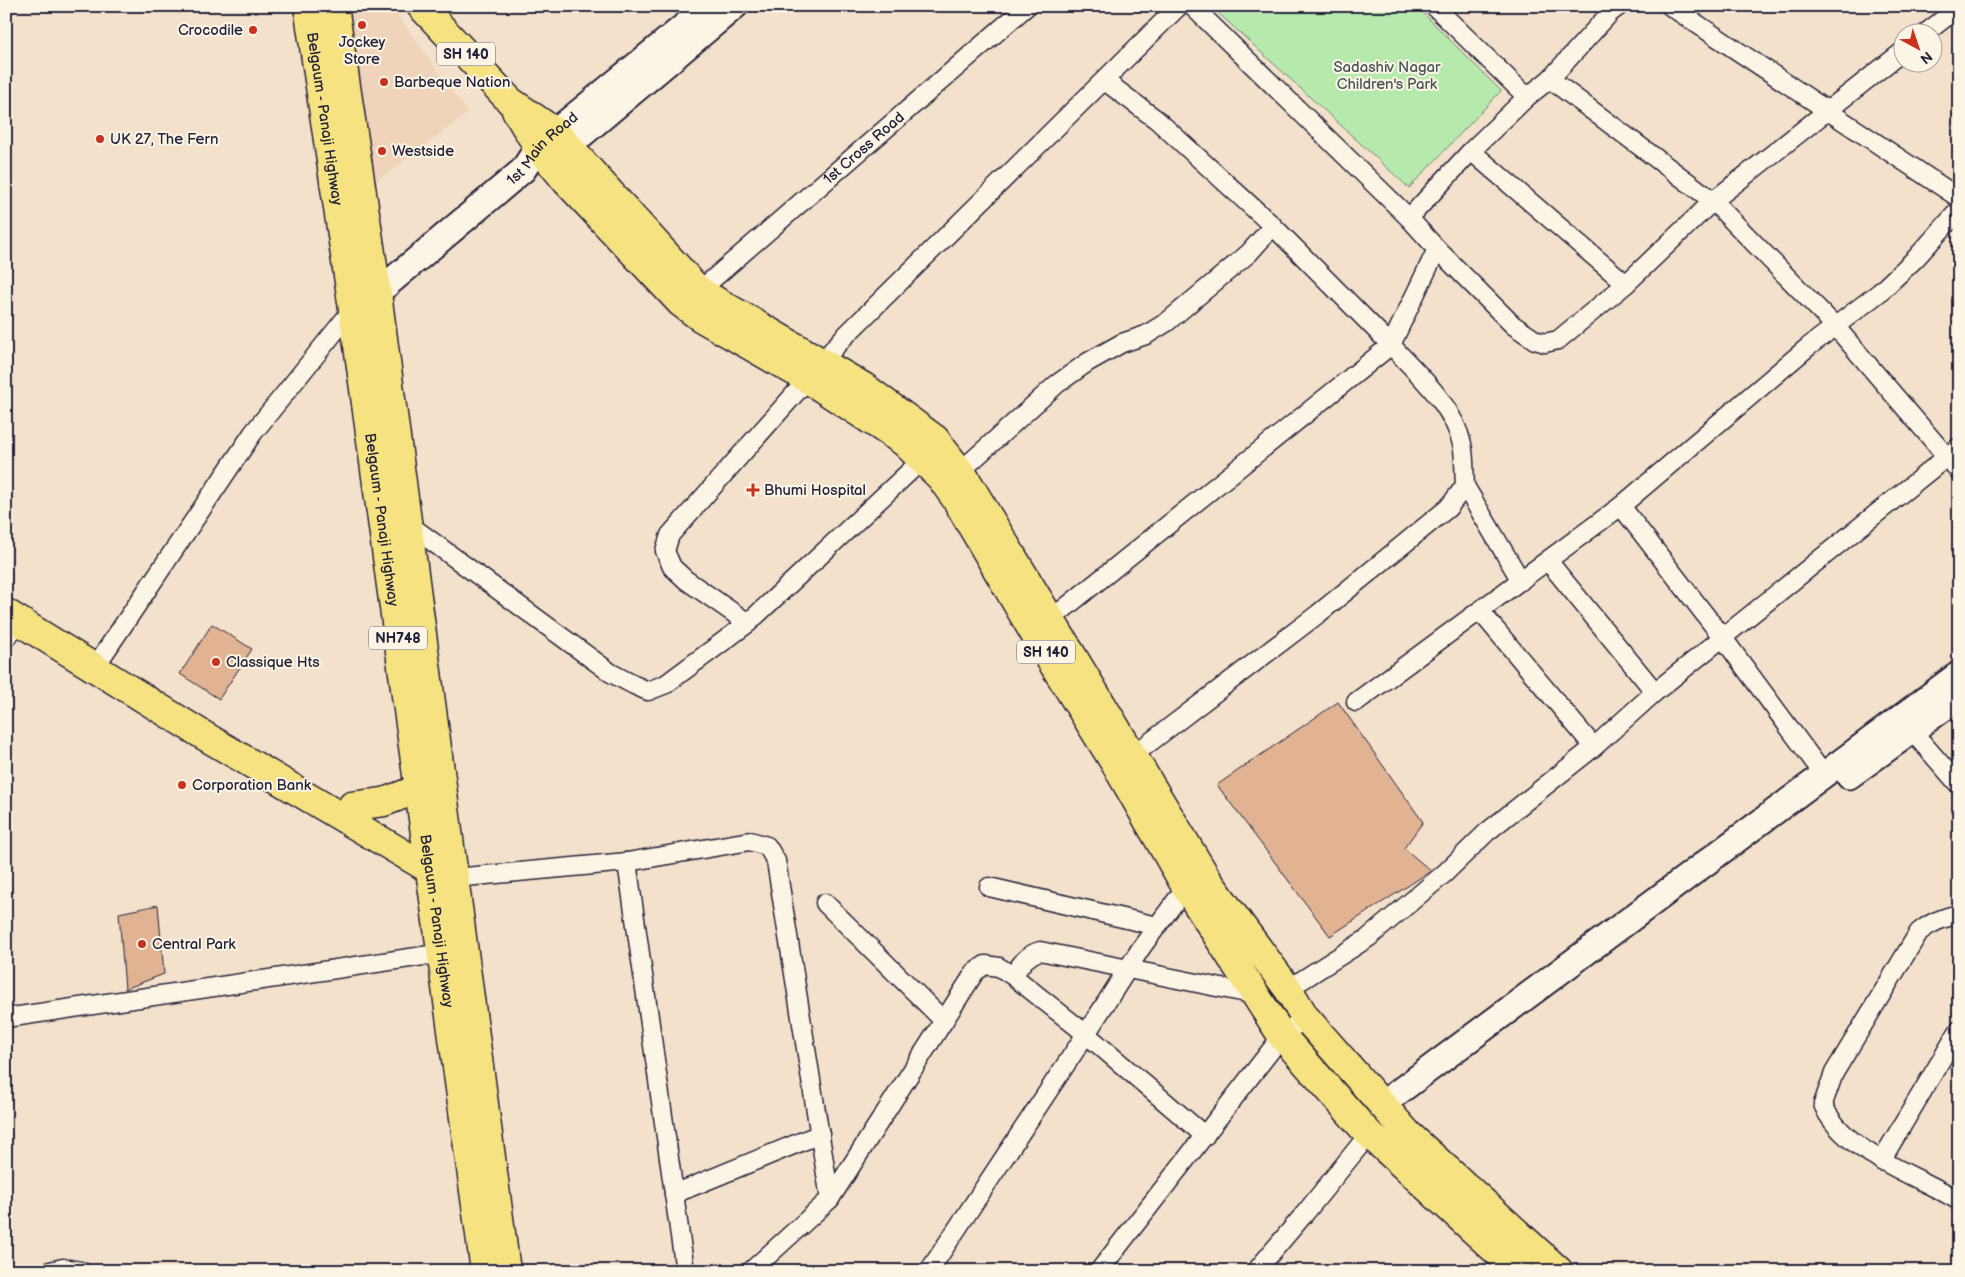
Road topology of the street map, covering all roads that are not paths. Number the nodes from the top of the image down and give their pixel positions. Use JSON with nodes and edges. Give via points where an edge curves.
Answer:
{"nodes":[{"id":1,"x":308,"y":6,"type":"edge"},
{"id":2,"x":334,"y":6,"type":"edge"},
{"id":3,"x":421,"y":6,"type":"edge"},
{"id":4,"x":709,"y":6,"type":"edge"},
{"id":5,"x":735,"y":6,"type":"edge"},
{"id":6,"x":1027,"y":6,"type":"edge"},
{"id":7,"x":1179,"y":6,"type":"edge"},
{"id":8,"x":1192,"y":6,"type":"edge"},
{"id":9,"x":1434,"y":6,"type":"edge"},
{"id":10,"x":1619,"y":6,"type":"edge"},
{"id":11,"x":1670,"y":6,"type":"edge"},
{"id":12,"x":1959,"y":7,"type":"edge"},
{"id":13,"x":1940,"y":22,"type":"edge"},
{"id":14,"x":1892,"y":60,"type":"edge"},
{"id":15,"x":1550,"y":79,"type":"junction"},
{"id":16,"x":1105,"y":81,"type":"junction"},
{"id":17,"x":1527,"y":97,"type":"junction"},
{"id":18,"x":1829,"y":112,"type":"junction"},
{"id":19,"x":553,"y":147,"type":"junction"},
{"id":20,"x":1471,"y":151,"type":"junction"},
{"id":21,"x":1959,"y":198,"type":"edge"},
{"id":22,"x":1713,"y":201,"type":"junction"},
{"id":23,"x":1959,"y":210,"type":"edge"},
{"id":24,"x":1410,"y":218,"type":"junction"},
{"id":25,"x":1273,"y":226,"type":"junction"},
{"id":26,"x":1437,"y":249,"type":"junction"},
{"id":27,"x":1626,"y":284,"type":"junction"},
{"id":28,"x":699,"y":291,"type":"junction"},
{"id":29,"x":377,"y":293,"type":"junction"},
{"id":30,"x":353,"y":309,"type":"junction"},
{"id":31,"x":1835,"y":326,"type":"junction"},
{"id":32,"x":1391,"y":345,"type":"junction"},
{"id":33,"x":815,"y":371,"type":"junction"},
{"id":34,"x":1952,"y":452,"type":"edge"},
{"id":35,"x":923,"y":459,"type":"junction"},
{"id":36,"x":1959,"y":471,"type":"edge"},
{"id":37,"x":953,"y":478,"type":"junction"},
{"id":38,"x":1465,"y":486,"type":"junction"},
{"id":39,"x":1621,"y":506,"type":"junction"},
{"id":40,"x":407,"y":523,"type":"junction"},
{"id":41,"x":1548,"y":561,"type":"junction"},
{"id":42,"x":1521,"y":581,"type":"junction"},
{"id":43,"x":1480,"y":611,"type":"junction"},
{"id":44,"x":9,"y":617,"type":"edge"},
{"id":45,"x":1050,"y":620,"type":"junction"},
{"id":46,"x":748,"y":623,"type":"junction"},
{"id":47,"x":1723,"y":638,"type":"junction"},
{"id":48,"x":102,"y":658,"type":"junction"},
{"id":49,"x":1959,"y":674,"type":"edge"},
{"id":50,"x":1655,"y":692,"type":"junction"},
{"id":51,"x":1958,"y":699,"type":"edge"},
{"id":52,"x":1356,"y":702,"type":"dead end"},
{"id":53,"x":1906,"y":725,"type":"junction"},
{"id":54,"x":1594,"y":747,"type":"junction"},
{"id":55,"x":1132,"y":756,"type":"junction"},
{"id":56,"x":1824,"y":775,"type":"junction"},
{"id":57,"x":1959,"y":785,"type":"edge"},
{"id":58,"x":418,"y":789,"type":"junction"},
{"id":59,"x":352,"y":806,"type":"junction"},
{"id":60,"x":627,"y":862,"type":"junction"},
{"id":61,"x":440,"y":863,"type":"junction"},
{"id":62,"x":989,"y":887,"type":"dead end"},
{"id":63,"x":1186,"y":887,"type":"junction"},
{"id":64,"x":825,"y":903,"type":"dead end"},
{"id":65,"x":1959,"y":914,"type":"edge"},
{"id":66,"x":1157,"y":926,"type":"junction"},
{"id":67,"x":452,"y":952,"type":"junction"},
{"id":68,"x":1127,"y":969,"type":"junction"},
{"id":69,"x":1013,"y":976,"type":"junction"},
{"id":70,"x":1288,"y":989,"type":"junction"},
{"id":71,"x":1256,"y":995,"type":"junction"},
{"id":72,"x":1305,"y":1017,"type":"junction"},
{"id":73,"x":6,"y":1018,"type":"edge"},
{"id":74,"x":944,"y":1021,"type":"junction"},
{"id":75,"x":1959,"y":1030,"type":"edge"},
{"id":76,"x":1086,"y":1034,"type":"junction"},
{"id":77,"x":1282,"y":1036,"type":"junction"},
{"id":78,"x":1387,"y":1111,"type":"junction"},
{"id":79,"x":820,"y":1134,"type":"junction"},
{"id":80,"x":1369,"y":1134,"type":"junction"},
{"id":81,"x":1205,"y":1136,"type":"junction"},
{"id":82,"x":1881,"y":1160,"type":"junction"},
{"id":83,"x":674,"y":1194,"type":"junction"},
{"id":84,"x":1957,"y":1195,"type":"edge"},
{"id":85,"x":830,"y":1199,"type":"junction"},
{"id":86,"x":50,"y":1271,"type":"edge"},
{"id":87,"x":81,"y":1271,"type":"edge"},
{"id":88,"x":485,"y":1271,"type":"edge"},
{"id":89,"x":506,"y":1271,"type":"edge"},
{"id":90,"x":684,"y":1271,"type":"edge"},
{"id":91,"x":751,"y":1271,"type":"edge"},
{"id":92,"x":929,"y":1271,"type":"edge"},
{"id":93,"x":1099,"y":1271,"type":"edge"},
{"id":94,"x":1256,"y":1271,"type":"edge"},
{"id":95,"x":1518,"y":1271,"type":"edge"},
{"id":96,"x":1559,"y":1271,"type":"edge"}],
"edges":[{"from":1,"to":30,"type":"main road","name":"Belgaum - Panaji Highway","number":"NH748"},
{"from":2,"to":29,"type":"main road","name":"Belgaum - Panaji Highway","number":"NH748"},
{"from":3,"to":19,"type":"main road","number":"SH 140"},
{"from":4,"to":19,"type":"street","name":"1st Main Road"},
{"from":5,"to":19,"type":"street"},
{"from":6,"to":28,"type":"street","name":"1st Cross Road"},
{"from":7,"to":16,"type":"street"},
{"from":8,"to":24,"type":"street"},
{"from":9,"to":17,"type":"street"},
{"from":10,"to":15,"type":"street"},
{"from":11,"to":18,"type":"street"},
{"from":12,"to":13,"type":"street"},
{"from":14,"to":18,"type":"street"},
{"from":15,"to":17,"type":"street"},
{"from":15,"to":22,"type":"street"},
{"from":16,"to":25,"type":"street","via":[[1157,120]]},
{"from":16,"to":33,"type":"street","via":[[850,331]]},
{"from":17,"to":20,"type":"street"},
{"from":18,"to":21,"type":"street"},
{"from":18,"to":22,"type":"street"},
{"from":19,"to":28,"type":"main road","number":"SH 140"},
{"from":19,"to":29,"type":"street","name":"1st Main Road"},
{"from":19,"to":33,"type":"main road","number":"SH 140","via":[[567,182],[681,303],[700,317]]},
{"from":20,"to":24,"type":"street"},
{"from":20,"to":27,"type":"street"},
{"from":22,"to":27,"type":"street"},
{"from":22,"to":31,"type":"street"},
{"from":23,"to":31,"type":"street","via":[[1880,292]]},
{"from":24,"to":26,"type":"street"},
{"from":25,"to":32,"type":"street"},
{"from":25,"to":37,"type":"street","via":[[1249,253],[1167,322],[1088,362],[1057,384]]},
{"from":26,"to":27,"type":"street","via":[[1513,325],[1534,340],[1545,343],[1558,340]]},
{"from":26,"to":32,"type":"street"},
{"from":28,"to":33,"type":"main road","number":"SH 140"},
{"from":29,"to":40,"type":"main road","name":"Belgaum - Panaji Highway","number":"NH748"},
{"from":30,"to":48,"type":"street","via":[[253,433]]},
{"from":30,"to":58,"type":"main road","name":"Belgaum - Panaji Highway","number":"NH748"},
{"from":31,"to":34,"type":"street"},
{"from":31,"to":39,"type":"street"},
{"from":32,"to":38,"type":"street","via":[[1446,405],[1463,446]]},
{"from":32,"to":45,"type":"street"},
{"from":33,"to":35,"type":"main road","number":"SH 140"},
{"from":33,"to":37,"type":"main road","number":"SH 140","via":[[864,387],[926,432],[943,448]]},
{"from":33,"to":46,"type":"street","via":[[670,535],[664,551],[672,567],[686,580]]},
{"from":34,"to":36,"type":"street"},
{"from":34,"to":47,"type":"street"},
{"from":35,"to":37,"type":"main road","number":"SH 140"},
{"from":35,"to":46,"type":"street"},
{"from":37,"to":45,"type":"main road","number":"SH 140"},
{"from":37,"to":63,"type":"main road","number":"SH 140","via":[[1034,633]]},
{"from":38,"to":42,"type":"street"},
{"from":38,"to":55,"type":"street","via":[[1448,508],[1318,614]]},
{"from":39,"to":41,"type":"street"},
{"from":39,"to":47,"type":"street"},
{"from":40,"to":46,"type":"street","via":[[611,672],[648,691],[666,684]]},
{"from":40,"to":61,"type":"main road","name":"Belgaum - Panaji Highway","number":"NH748"},
{"from":41,"to":42,"type":"street"},
{"from":41,"to":50,"type":"street"},
{"from":42,"to":43,"type":"street"},
{"from":43,"to":52,"type":"street"},
{"from":43,"to":54,"type":"street"},
{"from":44,"to":48,"type":"main road"},
{"from":44,"to":61,"type":"main road","via":[[203,735]]},
{"from":45,"to":55,"type":"main road","number":"SH 140"},
{"from":47,"to":50,"type":"street"},
{"from":47,"to":56,"type":"street"},
{"from":48,"to":59,"type":"main road"},
{"from":49,"to":53,"type":"street"},
{"from":50,"to":54,"type":"street"},
{"from":51,"to":53,"type":"street"},
{"from":53,"to":56,"type":"street"},
{"from":53,"to":57,"type":"street"},
{"from":53,"to":78,"type":"street","via":[[1834,787]]},
{"from":54,"to":70,"type":"street","via":[[1487,832],[1445,873],[1368,938]]},
{"from":55,"to":70,"type":"main road","number":"SH 140","via":[[1209,882]]},
{"from":56,"to":78,"type":"street"},
{"from":58,"to":59,"type":"main road","via":[[384,802]]},
{"from":58,"to":61,"type":"main road","name":"Belgaum - Panaji Highway","number":"NH748"},
{"from":59,"to":61,"type":"main road"},
{"from":60,"to":61,"type":"street"},
{"from":60,"to":79,"type":"street","via":[[750,841],[767,846],[776,861]]},
{"from":60,"to":83,"type":"street"},
{"from":61,"to":67,"type":"main road","name":"Belgaum - Panaji Highway","number":"NH748"},
{"from":62,"to":66,"type":"street"},
{"from":63,"to":66,"type":"street"},
{"from":63,"to":71,"type":"main road","number":"SH 140"},
{"from":64,"to":74,"type":"street"},
{"from":65,"to":82,"type":"street","via":[[1941,918],[1919,932],[1834,1073],[1823,1104],[1828,1117],[1840,1131]]},
{"from":66,"to":68,"type":"street"},
{"from":67,"to":73,"type":"street"},
{"from":67,"to":88,"type":"main road","name":"Belgaum - Panaji Highway","number":"NH748"},
{"from":67,"to":89,"type":"main road","name":"Belgaum - Panaji Highway","number":"NH748"},
{"from":68,"to":69,"type":"street","via":[[1040,951],[1026,958]]},
{"from":68,"to":71,"type":"street"},
{"from":68,"to":76,"type":"street"},
{"from":69,"to":74,"type":"street","via":[[999,967],[985,965],[975,972]]},
{"from":69,"to":76,"type":"street"},
{"from":70,"to":72,"type":"main road","number":"SH 140"},
{"from":71,"to":77,"type":"main road","number":"SH 140"},
{"from":72,"to":77,"type":"street"},
{"from":72,"to":78,"type":"main road","number":"SH 140"},
{"from":74,"to":85,"type":"street"},
{"from":75,"to":82,"type":"street"},
{"from":76,"to":81,"type":"street"},
{"from":76,"to":92,"type":"street"},
{"from":77,"to":80,"type":"main road","number":"SH 140"},
{"from":77,"to":81,"type":"street"},
{"from":78,"to":80,"type":"street"},
{"from":78,"to":96,"type":"main road","number":"SH 140","via":[[1408,1134]]},
{"from":79,"to":83,"type":"street"},
{"from":79,"to":85,"type":"street"},
{"from":80,"to":94,"type":"street"},
{"from":80,"to":95,"type":"main road","number":"SH 140"},
{"from":81,"to":93,"type":"street"},
{"from":82,"to":84,"type":"street"},
{"from":83,"to":90,"type":"street"},
{"from":85,"to":91,"type":"street"},
{"from":86,"to":87,"type":"street","via":[[63,1268]]}]}
